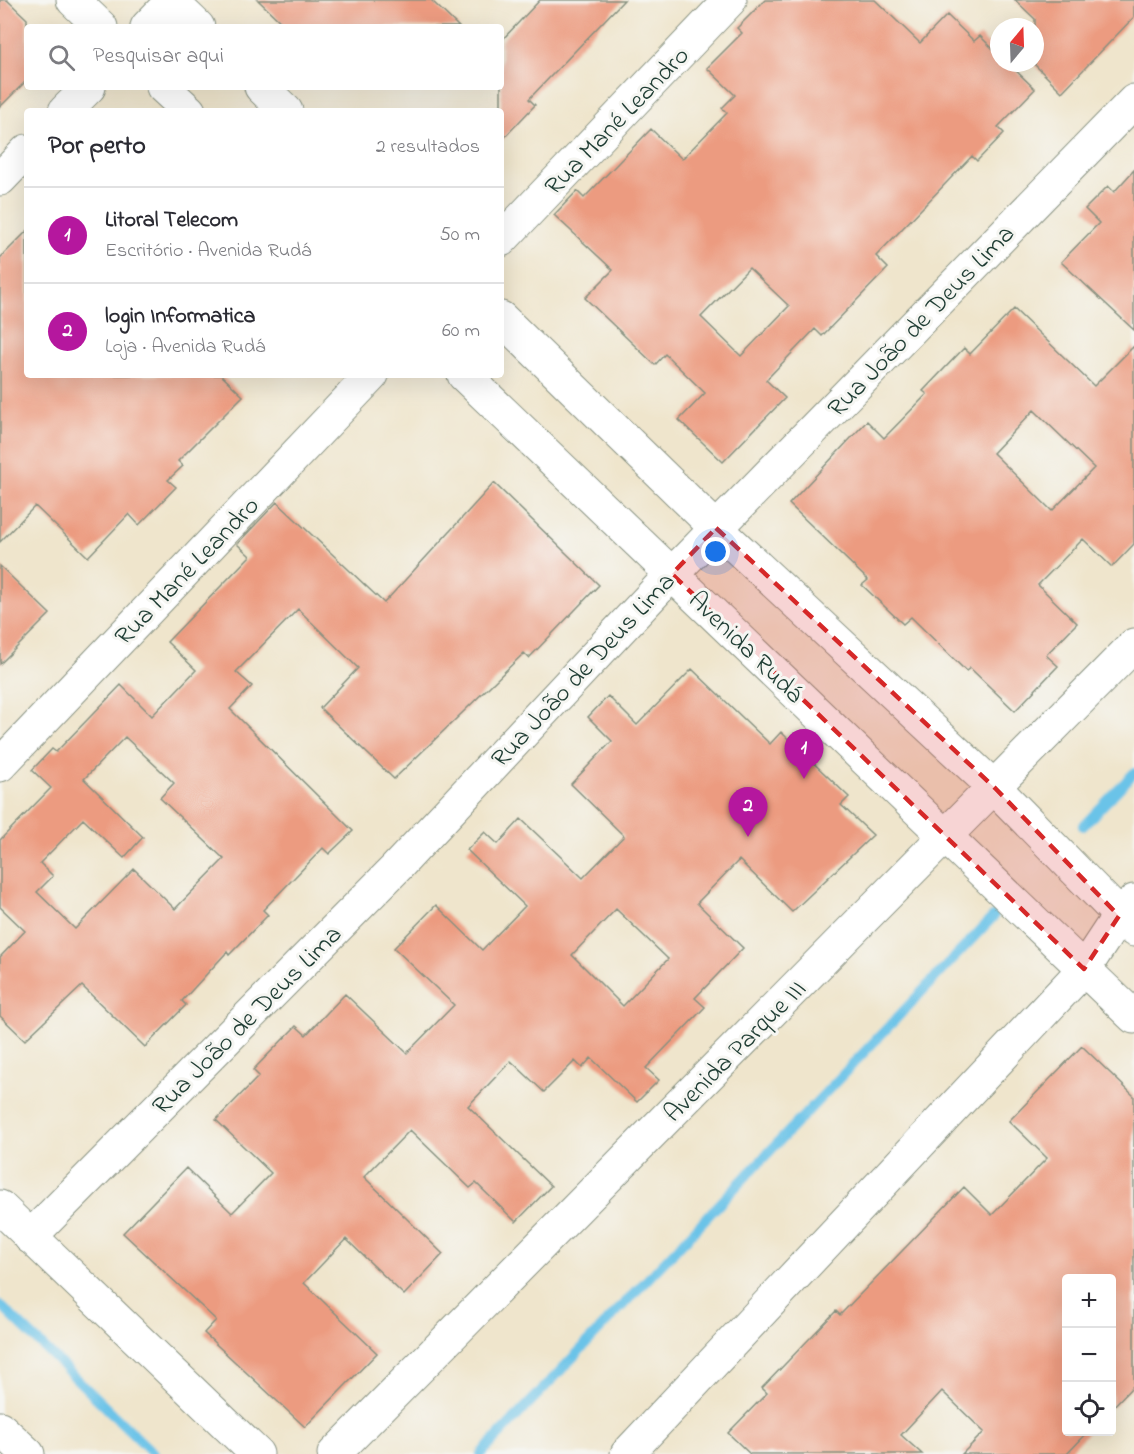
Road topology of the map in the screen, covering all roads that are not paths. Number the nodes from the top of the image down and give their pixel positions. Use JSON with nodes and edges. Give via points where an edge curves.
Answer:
{"nodes":[{"id":1,"x":73,"y":0,"type":"edge"},
{"id":2,"x":172,"y":0,"type":"edge"},
{"id":3,"x":730,"y":0,"type":"edge"},
{"id":4,"x":98,"y":24,"type":"edge"},
{"id":5,"x":150,"y":24,"type":"edge"},
{"id":6,"x":195,"y":24,"type":"edge"},
{"id":7,"x":86,"y":90,"type":"edge"},
{"id":8,"x":167,"y":90,"type":"edge"},
{"id":9,"x":264,"y":90,"type":"edge"},
{"id":10,"x":1134,"y":101,"type":"edge"},
{"id":11,"x":68,"y":108,"type":"edge"},
{"id":12,"x":186,"y":108,"type":"edge"},
{"id":13,"x":283,"y":108,"type":"edge"},
{"id":14,"x":24,"y":154,"type":"edge"},
{"id":15,"x":0,"y":179,"type":"edge"},
{"id":16,"x":504,"y":237,"type":"edge"},
{"id":17,"x":504,"y":321,"type":"edge"},
{"id":18,"x":369,"y":378,"type":"edge"},
{"id":19,"x":467,"y":378,"type":"edge"},
{"id":20,"x":716,"y":528,"type":"junction"},
{"id":21,"x":672,"y":574,"type":"junction"},
{"id":22,"x":1134,"y":645,"type":"edge"},
{"id":23,"x":0,"y":765,"type":"edge"},
{"id":24,"x":994,"y":788,"type":"junction"},
{"id":25,"x":946,"y":836,"type":"junction"},
{"id":26,"x":1129,"y":916,"type":"edge"},
{"id":27,"x":1084,"y":969,"type":"junction"},
{"id":28,"x":1134,"y":1017,"type":"edge"},
{"id":29,"x":0,"y":1207,"type":"edge"},
{"id":30,"x":30,"y":1237,"type":"junction"},
{"id":31,"x":0,"y":1428,"type":"edge"},
{"id":32,"x":28,"y":1454,"type":"edge"},
{"id":33,"x":257,"y":1454,"type":"edge"},
{"id":34,"x":334,"y":1454,"type":"edge"},
{"id":35,"x":627,"y":1454,"type":"edge"}],
"edges":[{"from":1,"to":4,"type":"street"},
{"from":2,"to":5,"type":"street"},
{"from":2,"to":6,"type":"street"},
{"from":3,"to":16,"type":"street","name":"Rua Mané Leandro"},
{"from":7,"to":11,"type":"street"},
{"from":8,"to":12,"type":"street"},
{"from":9,"to":13,"type":"street"},
{"from":10,"to":20,"type":"street","name":"Rua João de Deus Lima"},
{"from":14,"to":15,"type":"street"},
{"from":17,"to":20,"type":"street"},
{"from":18,"to":23,"type":"street","name":"Rua Mané Leandro"},
{"from":19,"to":21,"type":"street","name":"Avenida Rudá"},
{"from":20,"to":21,"type":"street","name":"Rua João de Deus Lima"},
{"from":20,"to":24,"type":"street"},
{"from":21,"to":25,"type":"street","name":"Avenida Rudá"},
{"from":21,"to":30,"type":"street","name":"Rua João de Deus Lima","via":[[396,868]]},
{"from":22,"to":24,"type":"street","name":"Avenida Parque III"},
{"from":24,"to":25,"type":"street","name":"Avenida Parque III"},
{"from":24,"to":26,"type":"street"},
{"from":25,"to":27,"type":"street","name":"Avenida Rudá"},
{"from":25,"to":34,"type":"street","name":"Avenida Parque III"},
{"from":26,"to":27,"type":"street"},
{"from":27,"to":28,"type":"street","name":"Avenida Rudá"},
{"from":27,"to":35,"type":"street"},
{"from":29,"to":30,"type":"street"},
{"from":30,"to":33,"type":"street"},
{"from":31,"to":32,"type":"street"}]}
